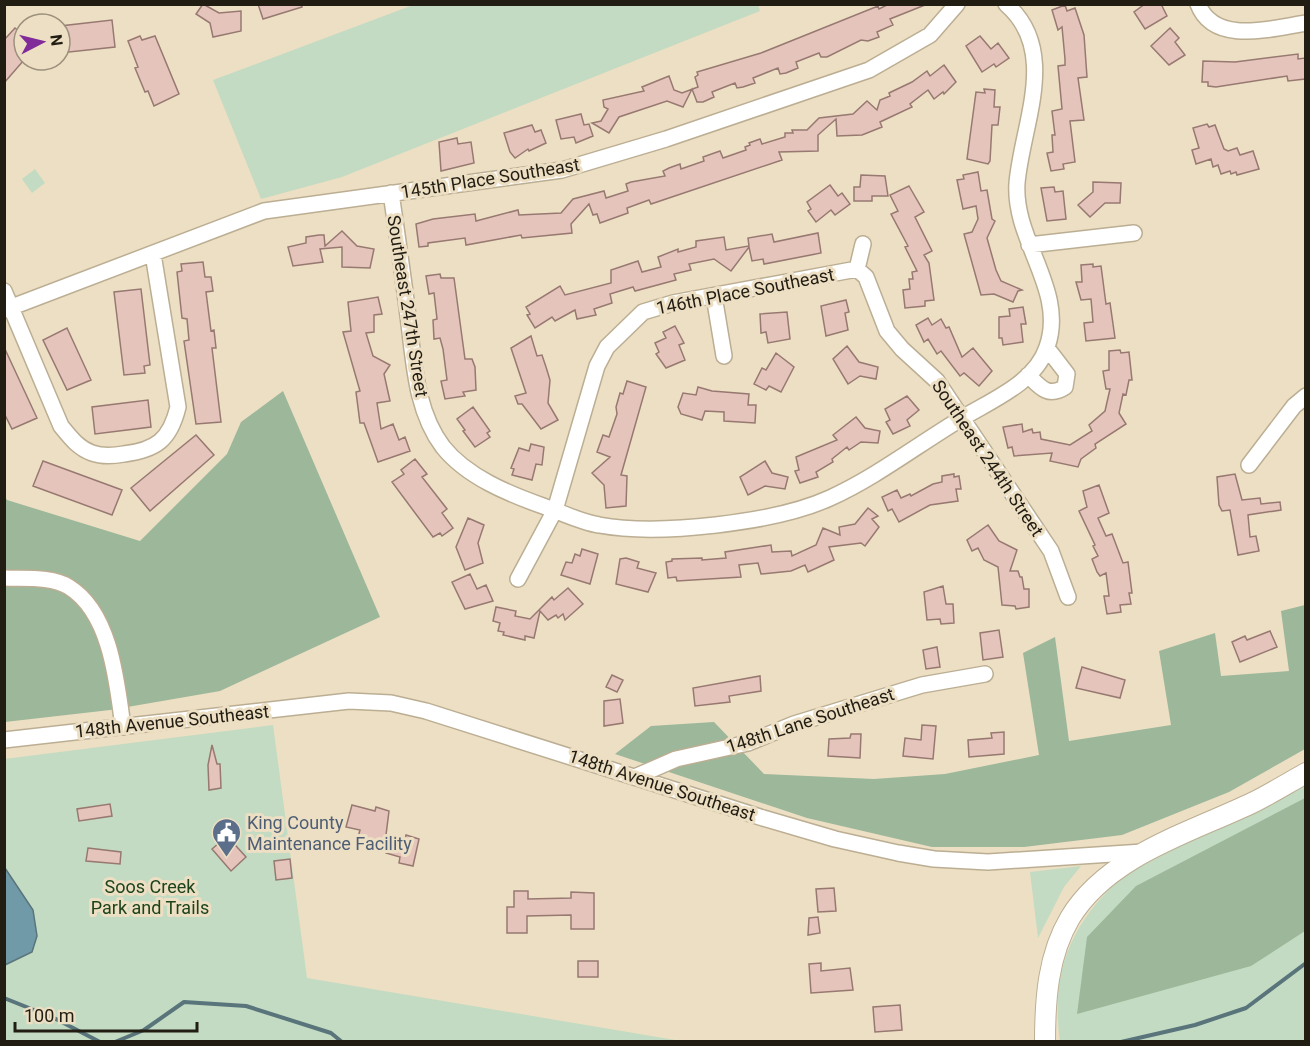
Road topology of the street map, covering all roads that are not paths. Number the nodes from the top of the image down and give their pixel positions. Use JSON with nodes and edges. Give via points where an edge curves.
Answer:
{"nodes":[{"id":1,"x":957,"y":4,"type":"edge"},
{"id":2,"x":1006,"y":4,"type":"edge"},
{"id":3,"x":1198,"y":4,"type":"edge"},
{"id":4,"x":1305,"y":22,"type":"edge"},
{"id":5,"x":391,"y":193,"type":"junction"},
{"id":6,"x":1134,"y":233,"type":"dead end"},
{"id":7,"x":863,"y":244,"type":"dead end"},
{"id":8,"x":1029,"y":245,"type":"junction"},
{"id":9,"x":153,"y":254,"type":"junction"},
{"id":10,"x":857,"y":269,"type":"junction"},
{"id":11,"x":4,"y":291,"type":"edge"},
{"id":12,"x":714,"y":296,"type":"junction"},
{"id":13,"x":8,"y":309,"type":"edge"},
{"id":14,"x":1047,"y":348,"type":"junction"},
{"id":15,"x":724,"y":356,"type":"dead end"},
{"id":16,"x":1028,"y":375,"type":"junction"},
{"id":17,"x":1305,"y":396,"type":"edge"},
{"id":18,"x":962,"y":417,"type":"junction"},
{"id":19,"x":1249,"y":465,"type":"dead end"},
{"id":20,"x":555,"y":510,"type":"junction"},
{"id":21,"x":4,"y":578,"type":"edge"},
{"id":22,"x":518,"y":579,"type":"dead end"},
{"id":23,"x":1068,"y":597,"type":"dead end"},
{"id":24,"x":986,"y":674,"type":"dead end"},
{"id":25,"x":123,"y":727,"type":"junction"},
{"id":26,"x":4,"y":740,"type":"edge"},
{"id":27,"x":1305,"y":772,"type":"edge"},
{"id":28,"x":637,"y":776,"type":"junction"},
{"id":29,"x":1143,"y":852,"type":"junction"},
{"id":30,"x":1045,"y":1041,"type":"edge"}],
"edges":[{"from":1,"to":5,"type":"street","name":"145th Place Southeast","via":[[930,35],[869,70],[666,140],[562,170]]},
{"from":2,"to":8,"type":"street","via":[[1027,29],[1034,50],[1036,72],[1017,185],[1022,228]]},
{"from":3,"to":4,"type":"street","via":[[1212,23],[1223,29],[1260,30]]},
{"from":5,"to":9,"type":"street","name":"145th Place Southeast","via":[[264,211]]},
{"from":5,"to":20,"type":"street","name":"Southeast 247th Street","via":[[419,397],[442,446],[456,460],[509,494]]},
{"from":6,"to":8,"type":"street"},
{"from":7,"to":10,"type":"street","name":"146th Place Southeast"},
{"from":8,"to":14,"type":"street","via":[[1052,311]]},
{"from":9,"to":13,"type":"street","name":"145th Place Southeast"},
{"from":9,"to":13,"type":"street","via":[[178,407],[174,424],[162,440],[146,451],[109,456],[91,453],[74,442],[61,426]]},
{"from":10,"to":12,"type":"street","name":"146th Place Southeast"},
{"from":10,"to":18,"type":"street","name":"Southeast 244th Street","via":[[866,277],[887,331],[938,381]]},
{"from":11,"to":13,"type":"street"},
{"from":12,"to":15,"type":"street"},
{"from":12,"to":20,"type":"street","name":"146th Place Southeast","via":[[643,312],[607,347],[597,366]]},
{"from":14,"to":16,"type":"street","name":"Southeast 247th Street"},
{"from":14,"to":16,"type":"street","via":[[1067,374],[1065,387],[1055,392],[1044,391]]},
{"from":16,"to":18,"type":"street","name":"Southeast 247th Street","via":[[983,408]]},
{"from":17,"to":19,"type":"street","via":[[1293,406]]},
{"from":18,"to":20,"type":"street","name":"Southeast 247th Street","via":[[829,498],[787,512],[679,529],[638,530],[596,525]]},
{"from":18,"to":23,"type":"street","name":"Southeast 244th Street","via":[[1051,551]]},
{"from":20,"to":22,"type":"street","name":"146th Place Southeast"},
{"from":21,"to":25,"type":"street","via":[[54,581],[69,586],[95,616],[113,660]]},
{"from":24,"to":28,"type":"street","name":"148th Lane Southeast","via":[[922,685],[794,724],[748,743],[676,759]]},
{"from":25,"to":26,"type":"street","name":"148th Avenue Southeast"},
{"from":25,"to":28,"type":"street","name":"148th Avenue Southeast","via":[[349,701],[391,703]]},
{"from":27,"to":29,"type":"main road","name":"148th Avenue Southeast","via":[[1255,802]]},
{"from":28,"to":29,"type":"street","name":"148th Avenue Southeast","via":[[835,839],[934,859],[988,861]]},
{"from":29,"to":30,"type":"main road","via":[[1097,887],[1071,916],[1057,947],[1047,987]]}]}
